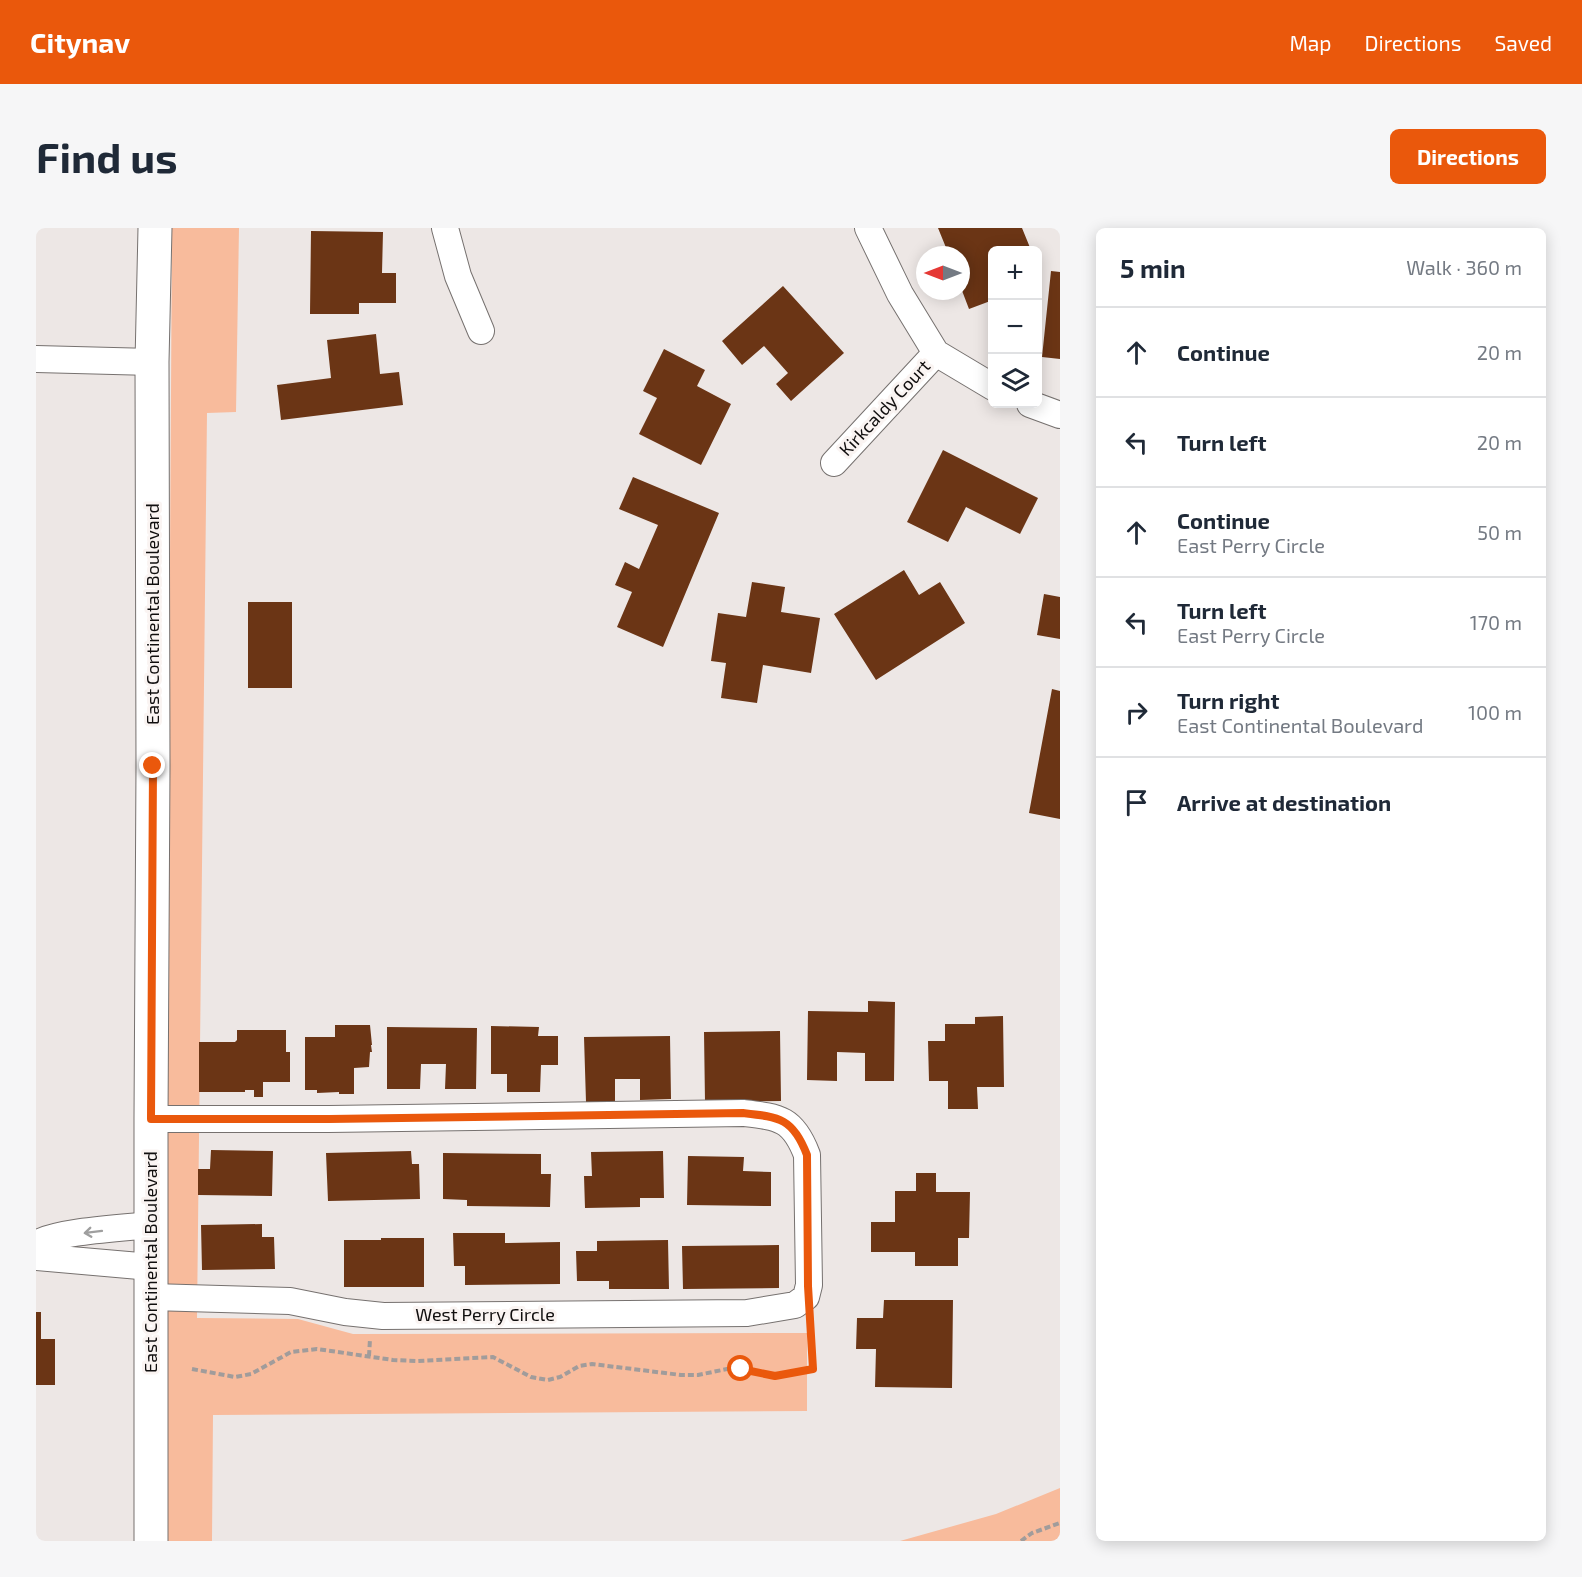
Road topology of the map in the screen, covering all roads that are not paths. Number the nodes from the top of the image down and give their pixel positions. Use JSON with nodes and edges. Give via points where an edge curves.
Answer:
{"nodes":[{"id":1,"x":155,"y":228,"type":"edge"},
{"id":2,"x":445,"y":228,"type":"edge"},
{"id":3,"x":868,"y":228,"type":"edge"},
{"id":4,"x":481,"y":331,"type":"dead end"},
{"id":5,"x":936,"y":353,"type":"junction"},
{"id":6,"x":36,"y":358,"type":"edge"},
{"id":7,"x":152,"y":362,"type":"junction"},
{"id":8,"x":988,"y":384,"type":"edge"},
{"id":9,"x":1040,"y":408,"type":"edge"},
{"id":10,"x":1060,"y":416,"type":"edge"},
{"id":11,"x":834,"y":463,"type":"dead end"},
{"id":12,"x":151,"y":1119,"type":"junction"},
{"id":13,"x":151,"y":1225,"type":"junction"},
{"id":14,"x":36,"y":1244,"type":"edge"},
{"id":15,"x":36,"y":1257,"type":"edge"},
{"id":16,"x":151,"y":1282,"type":"junction"},
{"id":17,"x":151,"y":1541,"type":"edge"}],
"edges":[{"from":1,"to":7,"type":"main road","name":"East Continental Boulevard"},
{"from":2,"to":4,"type":"street","via":[[458,276]]},
{"from":3,"to":5,"type":"street","via":[[900,294]]},
{"from":5,"to":8,"type":"street"},
{"from":5,"to":11,"type":"street","name":"Kirkcaldy Court"},
{"from":6,"to":7,"type":"street"},
{"from":7,"to":12,"type":"main road","name":"East Continental Boulevard"},
{"from":9,"to":10,"type":"street"},
{"from":12,"to":13,"type":"main road","name":"East Continental Boulevard"},
{"from":12,"to":16,"type":"street","name":"West Perry Circle","via":[[743,1113],[772,1116],[800,1137],[807,1155],[808,1286],[806,1297],[795,1305],[747,1313],[383,1316]]},
{"from":13,"to":14,"type":"street","one_way":true,"via":[[83,1233]]},
{"from":13,"to":16,"type":"main road","name":"East Continental Boulevard"},
{"from":15,"to":16,"type":"street","name":"West Perry Circle"},
{"from":16,"to":17,"type":"main road","name":"East Continental Boulevard"}]}
